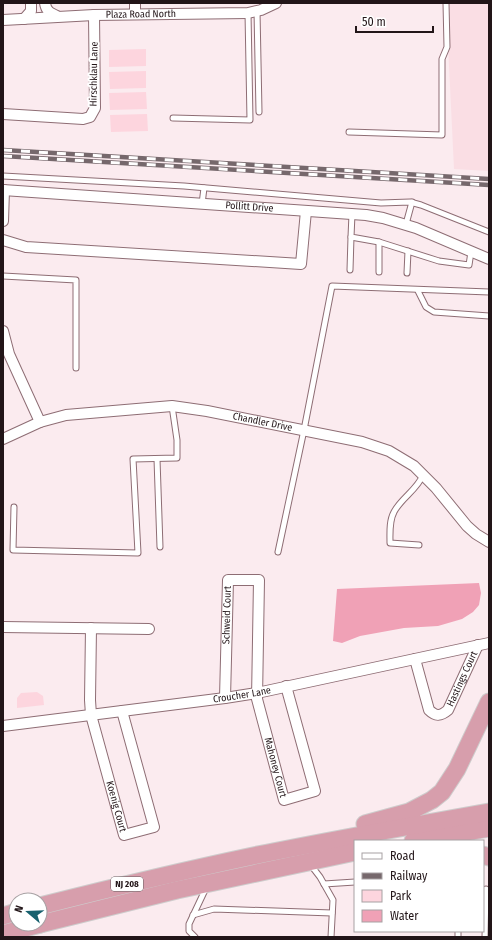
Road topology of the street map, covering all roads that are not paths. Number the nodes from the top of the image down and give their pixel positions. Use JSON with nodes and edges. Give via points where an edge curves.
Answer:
{"nodes":[{"id":1,"x":32,"y":3,"type":"edge"},
{"id":2,"x":45,"y":3,"type":"edge"},
{"id":3,"x":276,"y":3,"type":"edge"},
{"id":4,"x":446,"y":3,"type":"edge"},
{"id":5,"x":135,"y":8,"type":"edge"},
{"id":6,"x":252,"y":12,"type":"junction"},
{"id":7,"x":94,"y":15,"type":"junction"},
{"id":8,"x":58,"y":17,"type":"junction"},
{"id":9,"x":24,"y":19,"type":"junction"},
{"id":10,"x":3,"y":20,"type":"edge"},
{"id":11,"x":259,"y":112,"type":"dead end"},
{"id":12,"x":3,"y":114,"type":"edge"},
{"id":13,"x":173,"y":118,"type":"dead end"},
{"id":14,"x":350,"y":132,"type":"dead end"},
{"id":15,"x":3,"y":176,"type":"edge"},
{"id":16,"x":204,"y":188,"type":"junction"},
{"id":17,"x":3,"y":190,"type":"edge"},
{"id":18,"x":412,"y":202,"type":"junction"},
{"id":19,"x":202,"y":204,"type":"junction"},
{"id":20,"x":306,"y":211,"type":"junction"},
{"id":21,"x":352,"y":214,"type":"junction"},
{"id":22,"x":3,"y":222,"type":"edge"},
{"id":23,"x":406,"y":224,"type":"junction"},
{"id":24,"x":489,"y":232,"type":"edge"},
{"id":25,"x":351,"y":237,"type":"junction"},
{"id":26,"x":3,"y":240,"type":"edge"},
{"id":27,"x":379,"y":242,"type":"junction"},
{"id":28,"x":408,"y":251,"type":"junction"},
{"id":29,"x":471,"y":252,"type":"junction"},
{"id":30,"x":489,"y":259,"type":"edge"},
{"id":31,"x":350,"y":270,"type":"dead end"},
{"id":32,"x":378,"y":272,"type":"dead end"},
{"id":33,"x":407,"y":273,"type":"dead end"},
{"id":34,"x":3,"y":276,"type":"edge"},
{"id":35,"x":418,"y":291,"type":"junction"},
{"id":36,"x":489,"y":292,"type":"edge"},
{"id":37,"x":489,"y":316,"type":"edge"},
{"id":38,"x":3,"y":331,"type":"edge"},
{"id":39,"x":76,"y":368,"type":"dead end"},
{"id":40,"x":172,"y":406,"type":"junction"},
{"id":41,"x":40,"y":422,"type":"junction"},
{"id":42,"x":304,"y":430,"type":"junction"},
{"id":43,"x":3,"y":439,"type":"edge"},
{"id":44,"x":157,"y":458,"type":"junction"},
{"id":45,"x":424,"y":474,"type":"junction"},
{"id":46,"x":14,"y":507,"type":"dead end"},
{"id":47,"x":489,"y":542,"type":"edge"},
{"id":48,"x":419,"y":545,"type":"dead end"},
{"id":49,"x":160,"y":547,"type":"dead end"},
{"id":50,"x":278,"y":552,"type":"dead end"},
{"id":51,"x":3,"y":627,"type":"edge"},
{"id":52,"x":91,"y":628,"type":"junction"},
{"id":53,"x":149,"y":629,"type":"dead end"},
{"id":54,"x":489,"y":638,"type":"edge"},
{"id":55,"x":489,"y":643,"type":"edge"},
{"id":56,"x":478,"y":645,"type":"junction"},
{"id":57,"x":415,"y":659,"type":"junction"},
{"id":58,"x":286,"y":686,"type":"junction"},
{"id":59,"x":257,"y":692,"type":"junction"},
{"id":60,"x":225,"y":698,"type":"junction"},
{"id":61,"x":489,"y":702,"type":"edge"},
{"id":62,"x":122,"y":711,"type":"junction"},
{"id":63,"x":91,"y":715,"type":"junction"},
{"id":64,"x":3,"y":726,"type":"edge"},
{"id":65,"x":489,"y":812,"type":"edge"},
{"id":66,"x":489,"y":828,"type":"edge"},
{"id":67,"x":419,"y":840,"type":"edge"},
{"id":68,"x":354,"y":852,"type":"edge"},
{"id":69,"x":354,"y":856,"type":"edge"},
{"id":70,"x":311,"y":861,"type":"junction"},
{"id":71,"x":215,"y":864,"type":"junction"},
{"id":72,"x":354,"y":882,"type":"edge"},
{"id":73,"x":208,"y":884,"type":"junction"},
{"id":74,"x":324,"y":884,"type":"junction"},
{"id":75,"x":486,"y":889,"type":"edge"},
{"id":76,"x":48,"y":904,"type":"edge"},
{"id":77,"x":332,"y":913,"type":"junction"},
{"id":78,"x":193,"y":915,"type":"junction"},
{"id":79,"x":48,"y":922,"type":"edge"},
{"id":80,"x":195,"y":937,"type":"edge"},
{"id":81,"x":331,"y":937,"type":"edge"},
{"id":82,"x":485,"y":937,"type":"edge"}],
"edges":[{"from":1,"to":9,"type":"street","via":[[31,11]]},
{"from":2,"to":8,"type":"street","via":[[46,10]]},
{"from":3,"to":6,"type":"street","name":"Plaza Road North"},
{"from":4,"to":14,"type":"lane","via":[[447,47],[442,59],[442,135]]},
{"from":5,"to":6,"type":"street","name":"Plaza Road North"},
{"from":5,"to":7,"type":"street","name":"Plaza Road North"},
{"from":6,"to":11,"type":"lane"},
{"from":6,"to":13,"type":"lane","via":[[250,120]]},
{"from":7,"to":8,"type":"street","name":"Plaza Road North"},
{"from":7,"to":12,"type":"street","name":"Hirschklau Lane","via":[[95,108],[90,117],[82,120]]},
{"from":8,"to":9,"type":"street","name":"Plaza Road North"},
{"from":9,"to":10,"type":"street","name":"Plaza Road North"},
{"from":15,"to":16,"type":"lane"},
{"from":16,"to":18,"type":"lane","via":[[381,203]]},
{"from":16,"to":19,"type":"lane"},
{"from":17,"to":19,"type":"street","name":"Pollitt Drive"},
{"from":17,"to":22,"type":"street"},
{"from":18,"to":23,"type":"lane"},
{"from":18,"to":24,"type":"lane"},
{"from":19,"to":20,"type":"street","name":"Pollitt Drive"},
{"from":20,"to":21,"type":"street","name":"Pollitt Drive"},
{"from":20,"to":26,"type":"street","via":[[301,264],[26,247]]},
{"from":21,"to":23,"type":"street","name":"Pollitt Drive"},
{"from":21,"to":25,"type":"lane"},
{"from":23,"to":29,"type":"street","name":"Pollitt Drive"},
{"from":25,"to":27,"type":"lane"},
{"from":25,"to":31,"type":"lane"},
{"from":27,"to":28,"type":"lane"},
{"from":27,"to":32,"type":"lane"},
{"from":28,"to":29,"type":"lane","via":[[439,261],[469,265]]},
{"from":28,"to":33,"type":"lane"},
{"from":29,"to":30,"type":"street","name":"Pollitt Drive"},
{"from":34,"to":39,"type":"lane","via":[[76,280]]},
{"from":35,"to":36,"type":"lane"},
{"from":35,"to":37,"type":"lane","via":[[426,307],[434,312]]},
{"from":35,"to":42,"type":"lane","via":[[402,288],[332,286]]},
{"from":38,"to":41,"type":"street","via":[[12,360]]},
{"from":40,"to":41,"type":"street","name":"Chandler Drive","via":[[78,414]]},
{"from":40,"to":42,"type":"street","name":"Chandler Drive","via":[[207,410]]},
{"from":40,"to":44,"type":"lane","via":[[177,458]]},
{"from":41,"to":43,"type":"street","name":"Chandler Drive"},
{"from":42,"to":45,"type":"street","name":"Chandler Drive","via":[[376,446],[402,458]]},
{"from":42,"to":50,"type":"lane"},
{"from":44,"to":46,"type":"lane","via":[[133,459],[138,554],[13,550]]},
{"from":44,"to":49,"type":"lane"},
{"from":45,"to":47,"type":"street","name":"Chandler Drive","via":[[467,526]]},
{"from":45,"to":48,"type":"lane","via":[[421,482],[394,511],[391,520],[390,544]]},
{"from":51,"to":52,"type":"street"},
{"from":52,"to":53,"type":"street"},
{"from":52,"to":63,"type":"street","name":"Koenig Court"},
{"from":54,"to":56,"type":"street","name":"Croucher Lane"},
{"from":55,"to":56,"type":"street","name":"Croucher Lane"},
{"from":56,"to":57,"type":"street","name":"Croucher Lane"},
{"from":56,"to":57,"type":"street","name":"Hastings Court","via":[[448,710],[439,716],[429,710]]},
{"from":57,"to":58,"type":"street","name":"Croucher Lane"},
{"from":58,"to":59,"type":"street","name":"Croucher Lane"},
{"from":58,"to":59,"type":"street","name":"Mahoney Court","via":[[315,791],[284,800],[258,706]]},
{"from":59,"to":60,"type":"street","name":"Croucher Lane"},
{"from":59,"to":60,"type":"street","name":"Schweid Court","via":[[260,580],[228,580]]},
{"from":60,"to":62,"type":"street","name":"Croucher Lane"},
{"from":61,"to":71,"type":"highway","via":[[458,769],[442,792],[432,800],[409,812]]},
{"from":62,"to":63,"type":"street","name":"Croucher Lane"},
{"from":62,"to":63,"type":"street","name":"Koenig Court","via":[[154,827],[124,835]]},
{"from":63,"to":64,"type":"street","name":"Croucher Lane"},
{"from":65,"to":71,"type":"highway","number":"NJ 208","via":[[362,834]]},
{"from":66,"to":67,"type":"highway"},
{"from":68,"to":70,"type":"highway","number":"NJ 208"},
{"from":69,"to":70,"type":"highway"},
{"from":70,"to":73,"type":"highway","number":"NJ 208"},
{"from":70,"to":74,"type":"lane"},
{"from":71,"to":76,"type":"highway","number":"NJ 208"},
{"from":72,"to":74,"type":"lane"},
{"from":73,"to":78,"type":"lane"},
{"from":73,"to":79,"type":"highway","number":"NJ 208"},
{"from":74,"to":77,"type":"lane","via":[[333,900]]},
{"from":75,"to":82,"type":"lane"},
{"from":77,"to":78,"type":"lane","via":[[214,909]]},
{"from":77,"to":81,"type":"lane"},
{"from":78,"to":80,"type":"lane","via":[[188,924],[189,931]]}]}
